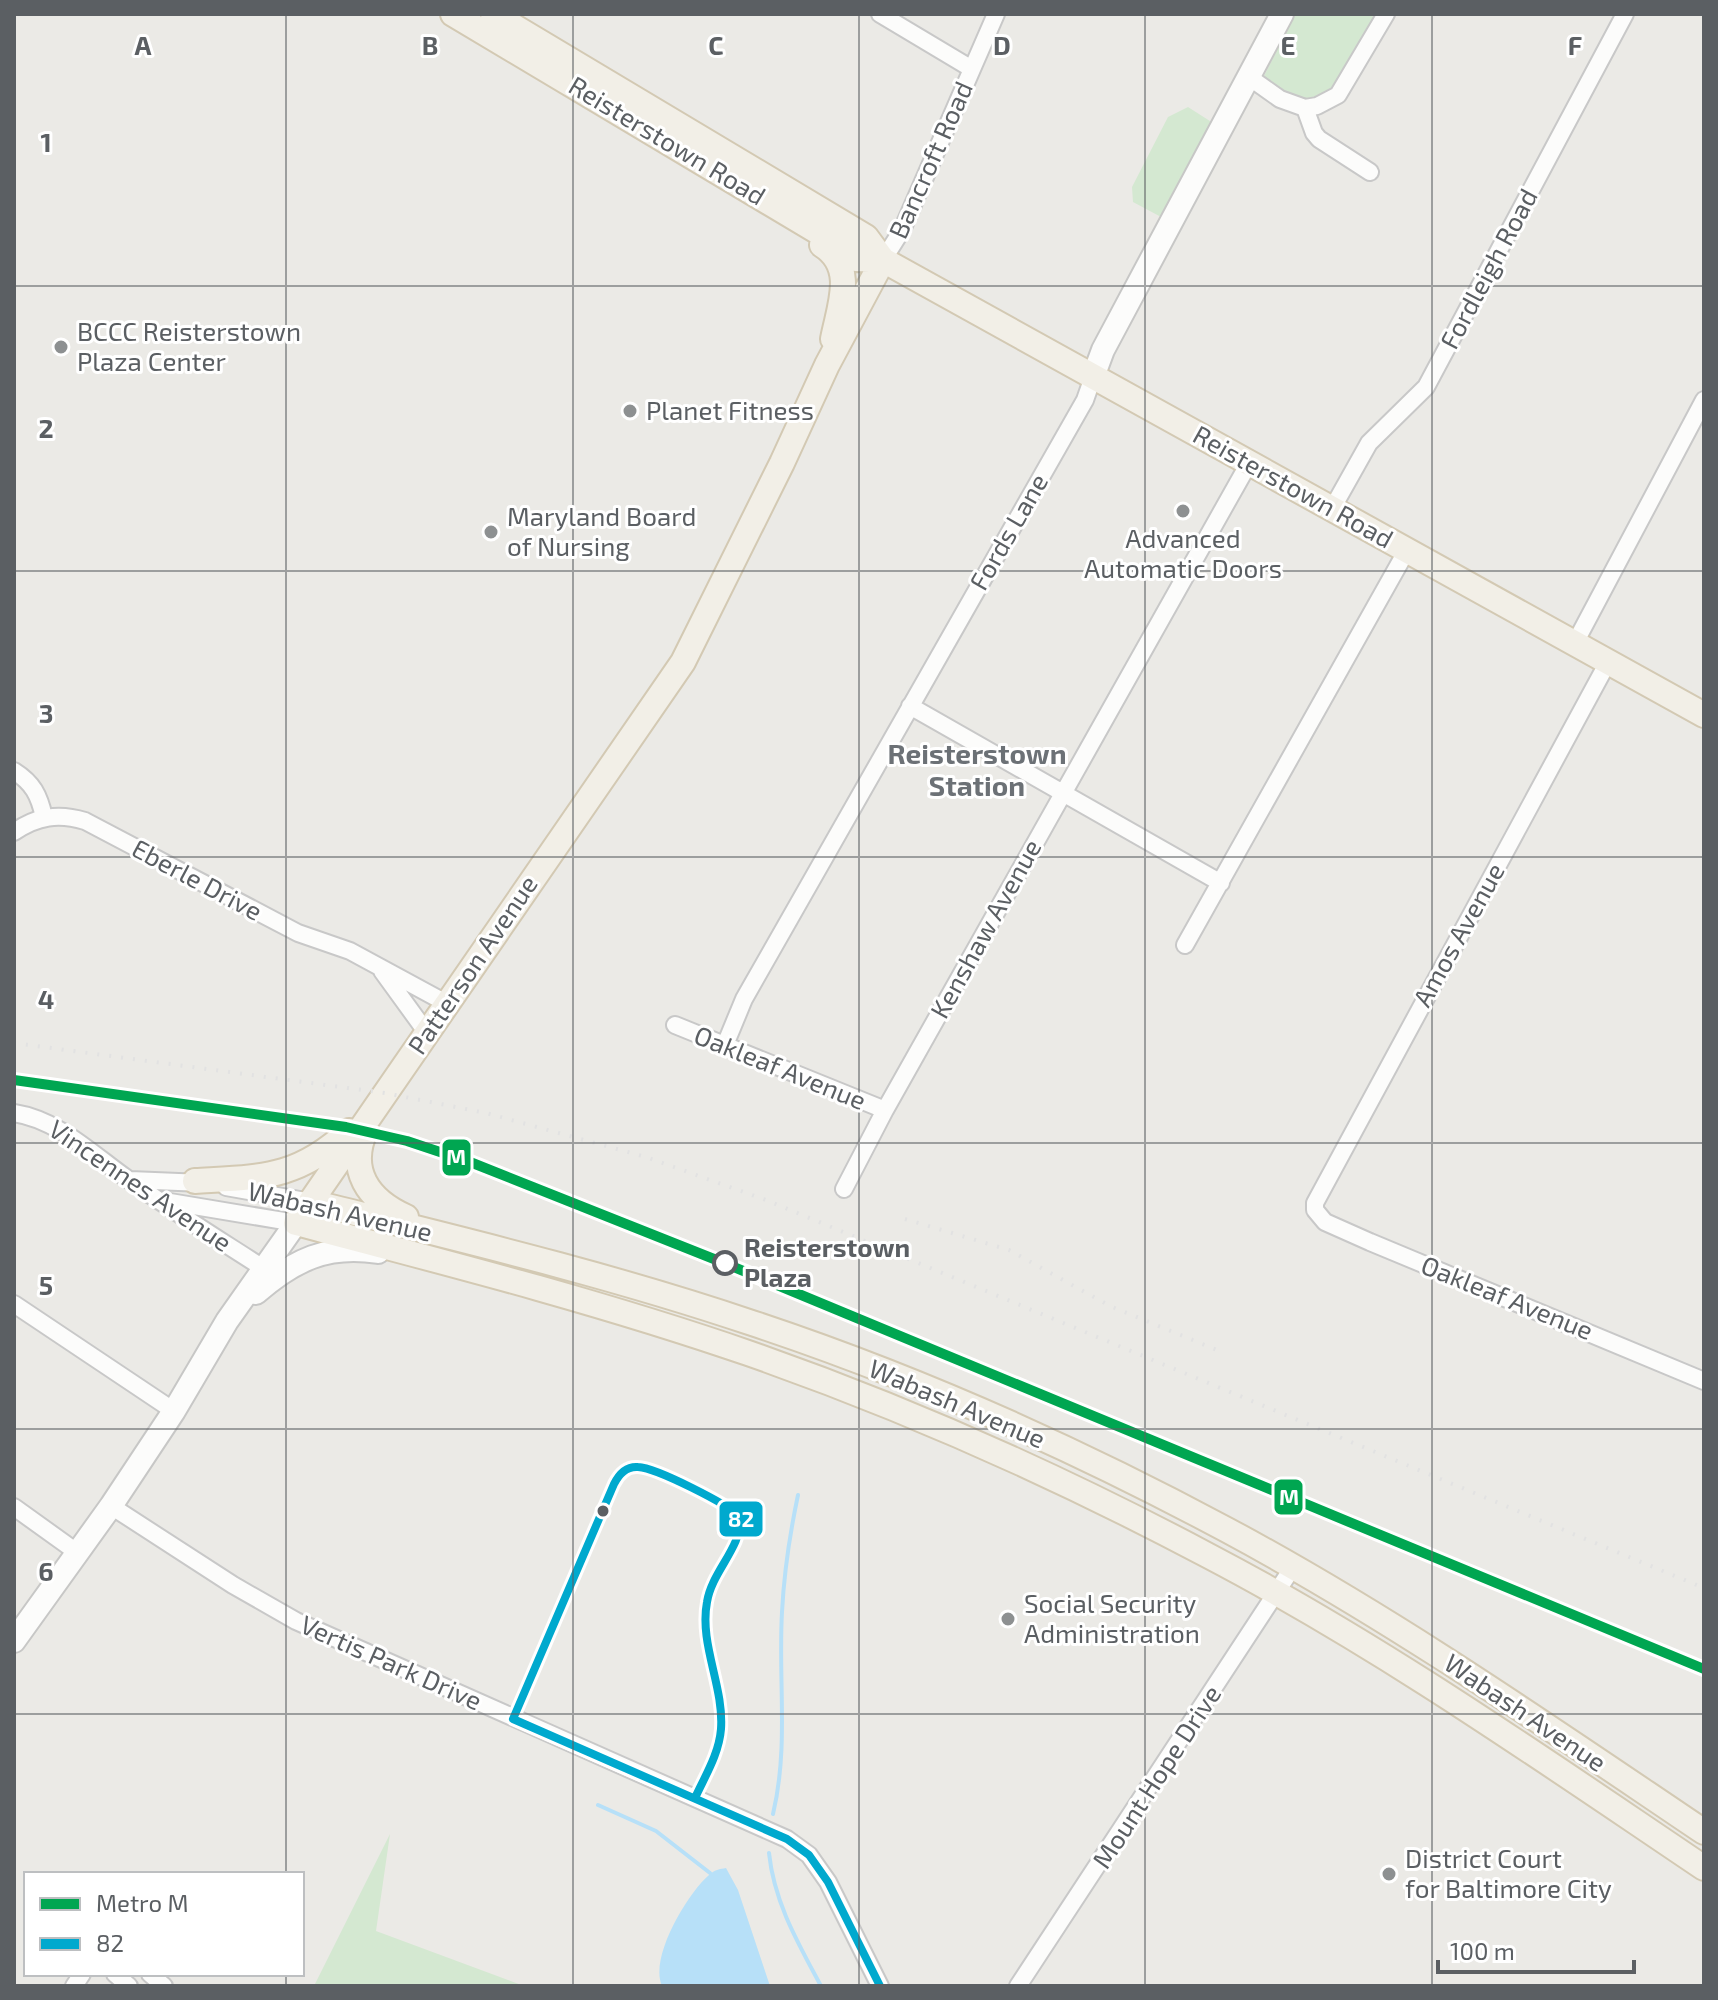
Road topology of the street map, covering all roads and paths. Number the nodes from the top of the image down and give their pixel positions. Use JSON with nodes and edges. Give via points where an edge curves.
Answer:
{"nodes":[{"id":1,"x":453,"y":14,"type":"edge"},
{"id":2,"x":493,"y":14,"type":"edge"},
{"id":3,"x":880,"y":14,"type":"edge"},
{"id":4,"x":996,"y":14,"type":"edge"},
{"id":5,"x":1282,"y":14,"type":"edge"},
{"id":6,"x":1386,"y":14,"type":"edge"},
{"id":7,"x":1625,"y":14,"type":"edge"},
{"id":8,"x":518,"y":53,"type":"junction"},
{"id":9,"x":972,"y":69,"type":"junction"},
{"id":10,"x":591,"y":73,"type":"junction"},
{"id":11,"x":1249,"y":77,"type":"junction"},
{"id":12,"x":1305,"y":108,"type":"junction"},
{"id":13,"x":1370,"y":172,"type":"dead end"},
{"id":14,"x":734,"y":182,"type":"junction"},
{"id":15,"x":883,"y":260,"type":"junction"},
{"id":16,"x":827,"y":365,"type":"junction"},
{"id":17,"x":1093,"y":377,"type":"junction"},
{"id":18,"x":1704,"y":400,"type":"edge"},
{"id":19,"x":1249,"y":463,"type":"junction"},
{"id":20,"x":1332,"y":509,"type":"junction"},
{"id":21,"x":1407,"y":550,"type":"junction"},
{"id":22,"x":1575,"y":643,"type":"junction"},
{"id":23,"x":1608,"y":662,"type":"junction"},
{"id":24,"x":910,"y":706,"type":"junction"},
{"id":25,"x":1704,"y":715,"type":"edge"},
{"id":26,"x":14,"y":771,"type":"edge"},
{"id":27,"x":1062,"y":792,"type":"junction"},
{"id":28,"x":44,"y":817,"type":"junction"},
{"id":29,"x":14,"y":832,"type":"edge"},
{"id":30,"x":1221,"y":883,"type":"junction"},
{"id":31,"x":1185,"y":945,"type":"dead end"},
{"id":32,"x":379,"y":967,"type":"junction"},
{"id":33,"x":446,"y":1003,"type":"junction"},
{"id":34,"x":675,"y":1025,"type":"dead end"},
{"id":35,"x":427,"y":1033,"type":"junction"},
{"id":36,"x":725,"y":1045,"type":"junction"},
{"id":37,"x":377,"y":1105,"type":"junction"},
{"id":38,"x":885,"y":1110,"type":"junction"},
{"id":39,"x":14,"y":1113,"type":"edge"},
{"id":40,"x":128,"y":1180,"type":"junction"},
{"id":41,"x":195,"y":1181,"type":"junction"},
{"id":42,"x":844,"y":1189,"type":"dead end"},
{"id":43,"x":159,"y":1200,"type":"junction"},
{"id":44,"x":311,"y":1202,"type":"junction"},
{"id":45,"x":1315,"y":1210,"type":"joint"},
{"id":46,"x":296,"y":1223,"type":"junction"},
{"id":47,"x":452,"y":1237,"type":"junction"},
{"id":48,"x":449,"y":1263,"type":"junction"},
{"id":49,"x":263,"y":1268,"type":"junction"},
{"id":50,"x":14,"y":1304,"type":"edge"},
{"id":51,"x":227,"y":1321,"type":"junction"},
{"id":52,"x":1704,"y":1381,"type":"edge"},
{"id":53,"x":174,"y":1411,"type":"junction"},
{"id":54,"x":111,"y":1506,"type":"junction"},
{"id":55,"x":14,"y":1507,"type":"edge"},
{"id":56,"x":78,"y":1553,"type":"junction"},
{"id":57,"x":1293,"y":1567,"type":"junction"},
{"id":58,"x":1276,"y":1593,"type":"junction"},
{"id":59,"x":14,"y":1641,"type":"edge"},
{"id":60,"x":1704,"y":1832,"type":"edge"},
{"id":61,"x":1704,"y":1868,"type":"edge"},
{"id":62,"x":880,"y":1986,"type":"edge"},
{"id":63,"x":1018,"y":1986,"type":"edge"}],
"edges":[{"from":1,"to":8,"type":"main road","name":"Reisterstown Road"},
{"from":2,"to":10,"type":"main road","name":"Reisterstown Road"},
{"from":3,"to":9,"type":"street"},
{"from":4,"to":9,"type":"street","name":"Bancroft Road"},
{"from":5,"to":11,"type":"main road","name":"Fords Lane"},
{"from":6,"to":12,"type":"street","via":[[1338,95]]},
{"from":7,"to":20,"type":"street","name":"Fordleigh Road","via":[[1426,387],[1369,443]]},
{"from":8,"to":10,"type":"main road","via":[[545,59],[579,78]]},
{"from":8,"to":14,"type":"main road","name":"Reisterstown Road"},
{"from":9,"to":15,"type":"street","name":"Bancroft Road","via":[[902,230]]},
{"from":10,"to":15,"type":"main road","name":"Reisterstown Road","via":[[866,237]]},
{"from":11,"to":12,"type":"street","via":[[1280,99]]},
{"from":11,"to":17,"type":"main road","name":"Fords Lane"},
{"from":12,"to":13,"type":"street","via":[[1319,139]]},
{"from":14,"to":15,"type":"main road","name":"Reisterstown Road","via":[[856,259]]},
{"from":14,"to":16,"type":"main road","via":[[829,249],[842,268]]},
{"from":15,"to":16,"type":"main road","name":"Patterson Avenue"},
{"from":15,"to":17,"type":"main road","name":"Reisterstown Road"},
{"from":16,"to":33,"type":"main road","name":"Patterson Avenue","via":[[683,662]]},
{"from":17,"to":19,"type":"main road","name":"Reisterstown Road"},
{"from":17,"to":24,"type":"street","name":"Fords Lane","via":[[1085,400]]},
{"from":18,"to":22,"type":"street"},
{"from":19,"to":20,"type":"main road","name":"Reisterstown Road"},
{"from":19,"to":27,"type":"street","name":"Kenshaw Avenue"},
{"from":20,"to":21,"type":"main road","name":"Reisterstown Road"},
{"from":21,"to":22,"type":"main road","name":"Reisterstown Road"},
{"from":21,"to":30,"type":"street"},
{"from":22,"to":23,"type":"main road","name":"Reisterstown Road"},
{"from":23,"to":25,"type":"main road","name":"Reisterstown Road"},
{"from":23,"to":45,"type":"street","name":"Amos Avenue"},
{"from":24,"to":27,"type":"street"},
{"from":24,"to":36,"type":"street","name":"Fords Lane","via":[[744,999]]},
{"from":26,"to":28,"type":"street","via":[[35,789]]},
{"from":27,"to":30,"type":"street"},
{"from":27,"to":38,"type":"street","name":"Kenshaw Avenue"},
{"from":28,"to":29,"type":"street"},
{"from":28,"to":32,"type":"street","name":"Eberle Drive","via":[[85,821],[298,933]]},
{"from":30,"to":31,"type":"street"},
{"from":32,"to":33,"type":"street","name":"Eberle Drive"},
{"from":32,"to":35,"type":"street","name":"Eberle Drive"},
{"from":33,"to":35,"type":"main road","name":"Patterson Avenue"},
{"from":34,"to":36,"type":"street","name":"Oakleaf Avenue"},
{"from":35,"to":37,"type":"main road","name":"Patterson Avenue"},
{"from":36,"to":38,"type":"street","name":"Oakleaf Avenue"},
{"from":37,"to":41,"type":"main road","via":[[334,1144],[293,1169]]},
{"from":37,"to":44,"type":"main road","name":"Patterson Avenue"},
{"from":37,"to":47,"type":"main road","via":[[359,1153],[366,1186],[388,1209]]},
{"from":38,"to":42,"type":"street","name":"Kenshaw Avenue"},
{"from":39,"to":40,"type":"street","name":"Vincennes Avenue","via":[[51,1124]]},
{"from":40,"to":41,"type":"street","name":"Wabash Avenue"},
{"from":40,"to":43,"type":"street","name":"Vincennes Avenue"},
{"from":41,"to":44,"type":"street","name":"Wabash Avenue"},
{"from":43,"to":46,"type":"street","name":"Wabash Avenue"},
{"from":43,"to":49,"type":"street","name":"Vincennes Avenue"},
{"from":44,"to":46,"type":"main road","name":"Patterson Avenue"},
{"from":44,"to":47,"type":"main road","name":"Wabash Avenue"},
{"from":45,"to":52,"type":"street","name":"Oakleaf Avenue","via":[[1325,1222],[1370,1242]]},
{"from":46,"to":48,"type":"main road","name":"Wabash Avenue"},
{"from":46,"to":49,"type":"main road","name":"Patterson Avenue"},
{"from":47,"to":57,"type":"main road","name":"Wabash Avenue","via":[[754,1323],[903,1379],[1106,1470]]},
{"from":48,"to":51,"type":"main road","via":[[338,1249],[277,1275]]},
{"from":48,"to":58,"type":"main road","name":"Wabash Avenue","via":[[748,1353],[897,1410],[1097,1500]]},
{"from":49,"to":51,"type":"main road","name":"Patterson Avenue"},
{"from":50,"to":53,"type":"street"},
{"from":51,"to":53,"type":"main road","name":"Patterson Avenue"},
{"from":53,"to":54,"type":"main road","name":"Patterson Avenue"},
{"from":54,"to":56,"type":"main road","name":"Patterson Avenue"},
{"from":54,"to":62,"type":"street","name":"Vertis Park Drive","via":[[296,1621],[787,1839],[809,1855],[828,1882]]},
{"from":55,"to":56,"type":"street"},
{"from":56,"to":59,"type":"main road","name":"Patterson Avenue"},
{"from":57,"to":58,"type":"street","name":"Mount Hope Drive"},
{"from":57,"to":60,"type":"main road","name":"Wabash Avenue","via":[[1400,1630]]},
{"from":58,"to":61,"type":"main road","name":"Wabash Avenue","via":[[1384,1656]]},
{"from":58,"to":63,"type":"street","name":"Mount Hope Drive"}]}
